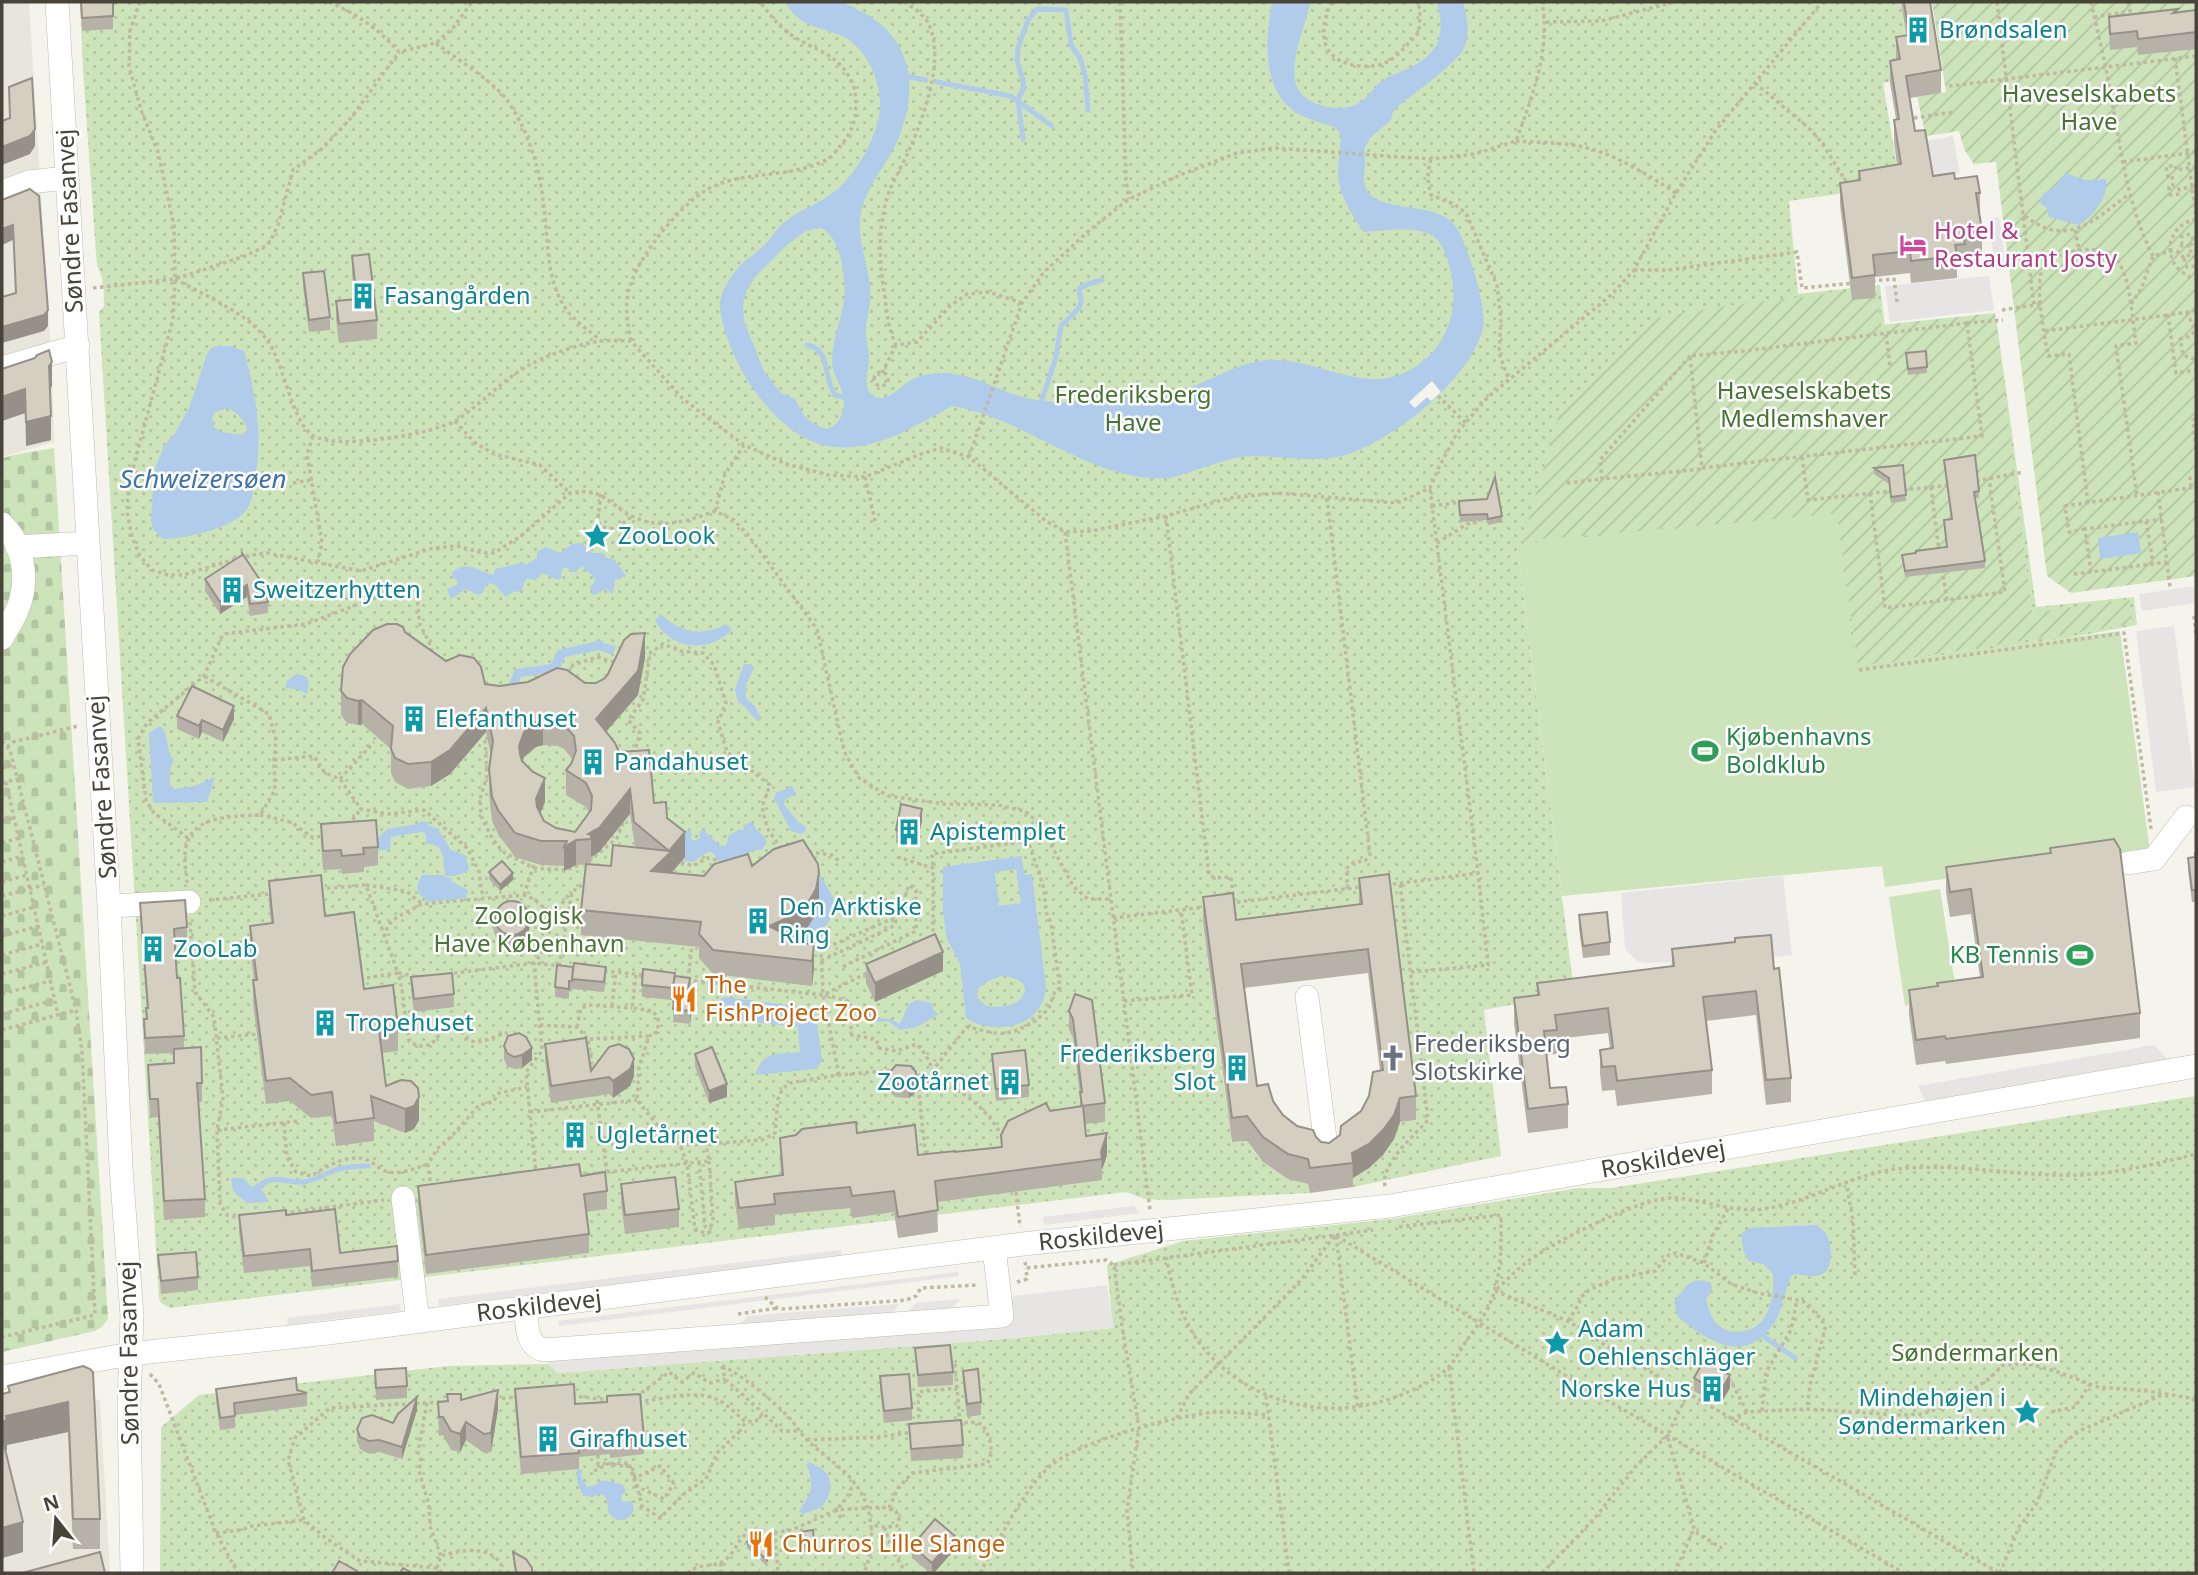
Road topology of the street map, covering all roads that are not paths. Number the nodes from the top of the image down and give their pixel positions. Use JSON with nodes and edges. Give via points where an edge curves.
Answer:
{"nodes":[{"id":1,"x":57,"y":2,"type":"edge"},
{"id":2,"x":66,"y":178,"type":"junction"},
{"id":3,"x":2,"y":192,"type":"edge"},
{"id":4,"x":78,"y":346,"type":"junction"},
{"id":5,"x":2,"y":368,"type":"edge"},
{"id":6,"x":2,"y":524,"type":"edge"},
{"id":7,"x":87,"y":543,"type":"junction"},
{"id":8,"x":18,"y":547,"type":"junction"},
{"id":9,"x":2,"y":638,"type":"edge"},
{"id":10,"x":2186,"y":817,"type":"dead end"},
{"id":11,"x":2128,"y":863,"type":"dead end"},
{"id":12,"x":189,"y":902,"type":"road end"},
{"id":13,"x":109,"y":906,"type":"junction"},
{"id":14,"x":1307,"y":997,"type":"dead end"},
{"id":15,"x":2196,"y":1066,"type":"edge"},
{"id":16,"x":1327,"y":1154,"type":"edge"},
{"id":17,"x":403,"y":1198,"type":"road end"},
{"id":18,"x":994,"y":1248,"type":"junction"},
{"id":19,"x":526,"y":1308,"type":"junction"},
{"id":20,"x":418,"y":1322,"type":"junction"},
{"id":21,"x":130,"y":1354,"type":"junction"},
{"id":22,"x":2,"y":1377,"type":"edge"},
{"id":23,"x":132,"y":1573,"type":"edge"}],
"edges":[{"from":1,"to":2,"type":"street","name":"Søndre Fasanvej"},
{"from":2,"to":3,"type":"street","via":[[29,182]]},
{"from":2,"to":4,"type":"street","name":"Søndre Fasanvej"},
{"from":4,"to":5,"type":"street"},
{"from":4,"to":7,"type":"street","name":"Søndre Fasanvej"},
{"from":6,"to":8,"type":"street"},
{"from":7,"to":8,"type":"street"},
{"from":7,"to":13,"type":"street","name":"Søndre Fasanvej"},
{"from":8,"to":9,"type":"street","via":[[23,589],[18,610]]},
{"from":10,"to":11,"type":"street","via":[[2154,859]]},
{"from":12,"to":13,"type":"street"},
{"from":13,"to":21,"type":"street","name":"Søndre Fasanvej","via":[[132,1316]]},
{"from":14,"to":16,"type":"street"},
{"from":15,"to":18,"type":"street","name":"Roskildevej","via":[[1390,1217],[1333,1212]]},
{"from":17,"to":20,"type":"street"},
{"from":18,"to":19,"type":"street","name":"Roskildevej"},
{"from":18,"to":19,"type":"street","via":[[1002,1316],[544,1350],[532,1343]]},
{"from":19,"to":20,"type":"street","name":"Roskildevej"},
{"from":20,"to":21,"type":"street","name":"Roskildevej"},
{"from":21,"to":22,"type":"street","name":"Roskildevej"},
{"from":21,"to":23,"type":"street","name":"Søndre Fasanvej"}]}
